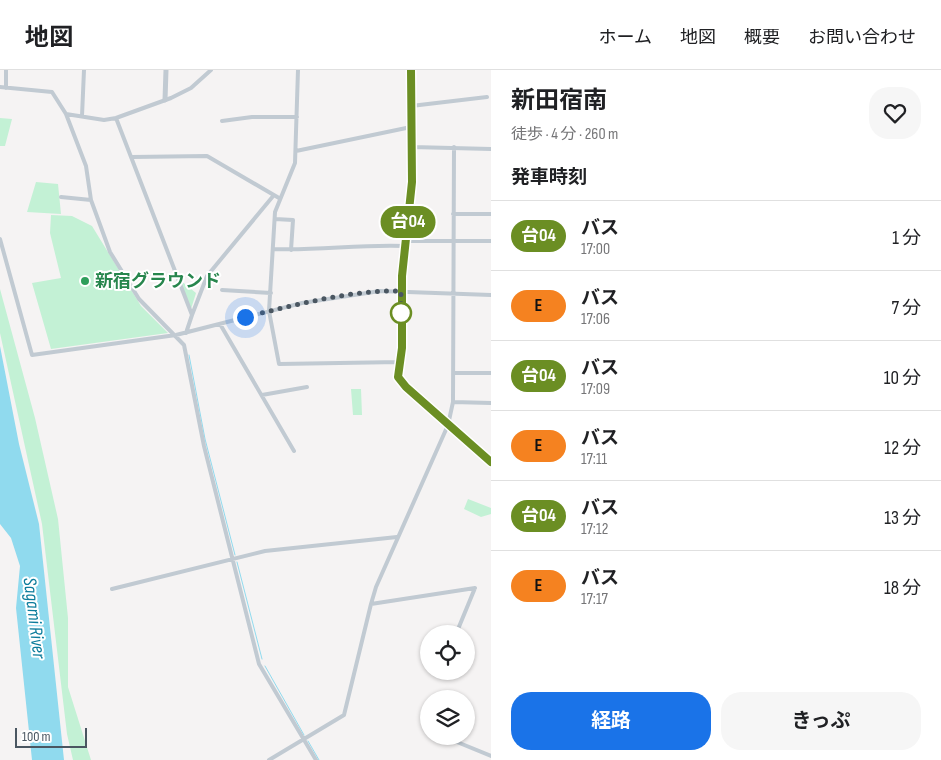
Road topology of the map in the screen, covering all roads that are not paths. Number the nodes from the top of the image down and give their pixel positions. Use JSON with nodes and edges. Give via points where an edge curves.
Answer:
{"nodes":[{"id":1,"x":6,"y":70,"type":"edge"},
{"id":2,"x":84,"y":70,"type":"edge"},
{"id":3,"x":166,"y":70,"type":"edge"},
{"id":4,"x":211,"y":70,"type":"edge"},
{"id":5,"x":298,"y":70,"type":"edge"},
{"id":6,"x":410,"y":70,"type":"edge"},
{"id":7,"x":0,"y":87,"type":"edge"},
{"id":8,"x":6,"y":88,"type":"junction"},
{"id":9,"x":487,"y":97,"type":"dead end"},
{"id":10,"x":165,"y":100,"type":"junction"},
{"id":11,"x":411,"y":106,"type":"junction"},
{"id":12,"x":66,"y":114,"type":"junction"},
{"id":13,"x":82,"y":116,"type":"junction"},
{"id":14,"x":116,"y":118,"type":"junction"},
{"id":15,"x":297,"y":118,"type":"junction"},
{"id":16,"x":222,"y":120,"type":"dead end"},
{"id":17,"x":411,"y":127,"type":"junction"},
{"id":18,"x":412,"y":147,"type":"junction"},
{"id":19,"x":454,"y":147,"type":"junction"},
{"id":20,"x":491,"y":150,"type":"edge"},
{"id":21,"x":296,"y":151,"type":"junction"},
{"id":22,"x":132,"y":157,"type":"junction"},
{"id":23,"x":274,"y":195,"type":"junction"},
{"id":24,"x":61,"y":198,"type":"dead end"},
{"id":25,"x":279,"y":198,"type":"junction"},
{"id":26,"x":91,"y":200,"type":"junction"},
{"id":27,"x":454,"y":214,"type":"junction"},
{"id":28,"x":491,"y":214,"type":"edge"},
{"id":29,"x":274,"y":219,"type":"junction"},
{"id":30,"x":0,"y":239,"type":"edge"},
{"id":31,"x":454,"y":241,"type":"junction"},
{"id":32,"x":491,"y":241,"type":"edge"},
{"id":33,"x":405,"y":244,"type":"junction"},
{"id":34,"x":273,"y":249,"type":"junction"},
{"id":35,"x":291,"y":250,"type":"junction"},
{"id":36,"x":222,"y":290,"type":"dead end"},
{"id":37,"x":401,"y":291,"type":"junction"},
{"id":38,"x":271,"y":293,"type":"junction"},
{"id":39,"x":454,"y":295,"type":"junction"},
{"id":40,"x":491,"y":295,"type":"edge"},
{"id":41,"x":270,"y":311,"type":"junction"},
{"id":42,"x":192,"y":315,"type":"junction"},
{"id":43,"x":220,"y":324,"type":"junction"},
{"id":44,"x":186,"y":333,"type":"junction"},
{"id":45,"x":176,"y":335,"type":"junction"},
{"id":46,"x":400,"y":362,"type":"junction"},
{"id":47,"x":454,"y":373,"type":"junction"},
{"id":48,"x":491,"y":373,"type":"edge"},
{"id":49,"x":307,"y":387,"type":"dead end"},
{"id":50,"x":262,"y":395,"type":"junction"},
{"id":51,"x":453,"y":402,"type":"junction"},
{"id":52,"x":491,"y":403,"type":"edge"},
{"id":53,"x":448,"y":425,"type":"junction"},
{"id":54,"x":294,"y":451,"type":"dead end"},
{"id":55,"x":491,"y":462,"type":"edge"},
{"id":56,"x":397,"y":537,"type":"junction"},
{"id":57,"x":233,"y":559,"type":"junction"},
{"id":58,"x":112,"y":589,"type":"dead end"},
{"id":59,"x":371,"y":604,"type":"junction"},
{"id":60,"x":460,"y":625,"type":"edge"},
{"id":61,"x":304,"y":740,"type":"junction"},
{"id":62,"x":464,"y":745,"type":"edge"},
{"id":63,"x":491,"y":756,"type":"edge"},
{"id":64,"x":270,"y":760,"type":"edge"},
{"id":65,"x":316,"y":760,"type":"edge"}],
"edges":[{"from":1,"to":8,"type":"street"},
{"from":2,"to":13,"type":"street"},
{"from":3,"to":10,"type":"street"},
{"from":4,"to":10,"type":"street","via":[[192,88]]},
{"from":5,"to":15,"type":"street"},
{"from":6,"to":11,"type":"street"},
{"from":7,"to":8,"type":"street"},
{"from":8,"to":12,"type":"street","via":[[52,92]]},
{"from":9,"to":11,"type":"street"},
{"from":10,"to":14,"type":"street"},
{"from":11,"to":17,"type":"street"},
{"from":12,"to":13,"type":"street"},
{"from":12,"to":26,"type":"street","via":[[86,166]]},
{"from":13,"to":14,"type":"street","via":[[104,120]]},
{"from":14,"to":22,"type":"street"},
{"from":15,"to":16,"type":"street"},
{"from":15,"to":21,"type":"street"},
{"from":17,"to":18,"type":"street"},
{"from":17,"to":21,"type":"street"},
{"from":18,"to":19,"type":"street"},
{"from":18,"to":33,"type":"street","via":[[412,182]]},
{"from":19,"to":20,"type":"street"},
{"from":19,"to":27,"type":"street"},
{"from":21,"to":25,"type":"street","via":[[295,164]]},
{"from":22,"to":23,"type":"street","via":[[207,156]]},
{"from":22,"to":42,"type":"street"},
{"from":23,"to":25,"type":"street"},
{"from":23,"to":42,"type":"street","via":[[207,276]]},
{"from":24,"to":26,"type":"street"},
{"from":25,"to":29,"type":"street"},
{"from":26,"to":45,"type":"street","via":[[108,248],[139,299]]},
{"from":27,"to":28,"type":"street"},
{"from":27,"to":31,"type":"street"},
{"from":29,"to":34,"type":"street"},
{"from":29,"to":35,"type":"street","via":[[293,220]]},
{"from":30,"to":45,"type":"street","via":[[32,355]]},
{"from":31,"to":32,"type":"street"},
{"from":31,"to":33,"type":"street"},
{"from":31,"to":39,"type":"street"},
{"from":33,"to":35,"type":"street"},
{"from":33,"to":37,"type":"street"},
{"from":34,"to":35,"type":"street"},
{"from":34,"to":38,"type":"street"},
{"from":36,"to":38,"type":"street"},
{"from":37,"to":39,"type":"street"},
{"from":37,"to":41,"type":"street","via":[[361,293]]},
{"from":37,"to":46,"type":"street"},
{"from":38,"to":41,"type":"street"},
{"from":39,"to":40,"type":"street"},
{"from":39,"to":47,"type":"street"},
{"from":41,"to":43,"type":"street"},
{"from":41,"to":46,"type":"street","via":[[279,364]]},
{"from":42,"to":44,"type":"street"},
{"from":43,"to":44,"type":"street"},
{"from":43,"to":50,"type":"street"},
{"from":44,"to":45,"type":"street"},
{"from":45,"to":57,"type":"street","via":[[184,344],[204,446]]},
{"from":46,"to":53,"type":"street","via":[[398,377],[401,382]]},
{"from":47,"to":48,"type":"street"},
{"from":47,"to":51,"type":"street"},
{"from":49,"to":50,"type":"street"},
{"from":50,"to":54,"type":"street"},
{"from":51,"to":52,"type":"street"},
{"from":51,"to":53,"type":"street"},
{"from":53,"to":55,"type":"street"},
{"from":53,"to":56,"type":"street"},
{"from":56,"to":57,"type":"street","via":[[265,552]]},
{"from":56,"to":59,"type":"street"},
{"from":57,"to":58,"type":"street"},
{"from":57,"to":61,"type":"street","via":[[259,664]]},
{"from":59,"to":60,"type":"street","via":[[475,588]]},
{"from":59,"to":61,"type":"street","via":[[344,715]]},
{"from":61,"to":64,"type":"street"},
{"from":61,"to":65,"type":"street"},
{"from":62,"to":63,"type":"street"}]}
